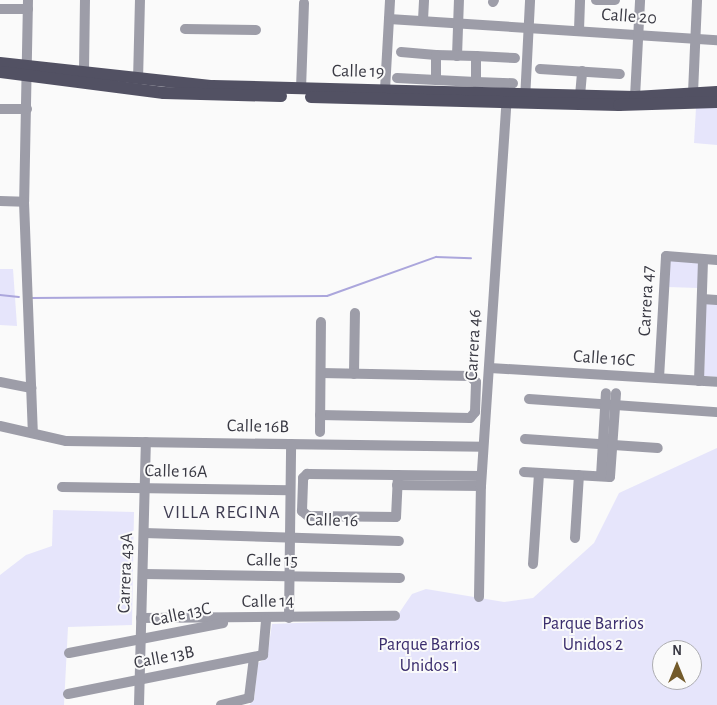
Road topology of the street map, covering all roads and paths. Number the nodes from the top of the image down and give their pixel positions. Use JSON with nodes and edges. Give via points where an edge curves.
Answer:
{"nodes":[{"id":1,"x":85,"y":0,"type":"edge"},
{"id":2,"x":140,"y":0,"type":"edge"},
{"id":3,"x":390,"y":0,"type":"edge"},
{"id":4,"x":424,"y":0,"type":"edge"},
{"id":5,"x":459,"y":0,"type":"edge"},
{"id":6,"x":530,"y":0,"type":"edge"},
{"id":7,"x":580,"y":0,"type":"edge"},
{"id":8,"x":596,"y":0,"type":"edge"},
{"id":9,"x":640,"y":0,"type":"edge"},
{"id":10,"x":697,"y":0,"type":"edge"},
{"id":11,"x":615,"y":1,"type":"edge"},
{"id":12,"x":304,"y":3,"type":"dead end"},
{"id":13,"x":28,"y":4,"type":"edge"},
{"id":14,"x":0,"y":9,"type":"edge"},
{"id":15,"x":389,"y":19,"type":"junction"},
{"id":16,"x":423,"y":20,"type":"junction"},
{"id":17,"x":458,"y":21,"type":"junction"},
{"id":18,"x":528,"y":26,"type":"junction"},
{"id":19,"x":185,"y":29,"type":"dead end"},
{"id":20,"x":256,"y":30,"type":"dead end"},
{"id":21,"x":578,"y":30,"type":"junction"},
{"id":22,"x":639,"y":35,"type":"junction"},
{"id":23,"x":697,"y":37,"type":"junction"},
{"id":24,"x":717,"y":40,"type":"edge"},
{"id":25,"x":401,"y":52,"type":"dead end"},
{"id":26,"x":436,"y":55,"type":"junction"},
{"id":27,"x":457,"y":56,"type":"junction"},
{"id":28,"x":476,"y":56,"type":"junction"},
{"id":29,"x":515,"y":58,"type":"dead end"},
{"id":30,"x":0,"y":62,"type":"edge"},
{"id":31,"x":27,"y":68,"type":"junction"},
{"id":32,"x":540,"y":69,"type":"dead end"},
{"id":33,"x":84,"y":70,"type":"junction"},
{"id":34,"x":0,"y":72,"type":"edge"},
{"id":35,"x":582,"y":72,"type":"junction"},
{"id":36,"x":620,"y":74,"type":"dead end"},
{"id":37,"x":397,"y":78,"type":"dead end"},
{"id":38,"x":436,"y":80,"type":"junction"},
{"id":39,"x":138,"y":81,"type":"junction"},
{"id":40,"x":476,"y":82,"type":"junction"},
{"id":41,"x":454,"y":86,"type":"junction"},
{"id":42,"x":301,"y":88,"type":"junction"},
{"id":43,"x":385,"y":90,"type":"junction"},
{"id":44,"x":717,"y":92,"type":"edge"},
{"id":45,"x":509,"y":93,"type":"junction"},
{"id":46,"x":693,"y":93,"type":"junction"},
{"id":47,"x":580,"y":96,"type":"junction"},
{"id":48,"x":635,"y":96,"type":"junction"},
{"id":49,"x":524,"y":99,"type":"junction"},
{"id":50,"x":717,"y":102,"type":"edge"},
{"id":51,"x":0,"y":109,"type":"edge"},
{"id":52,"x":27,"y":109,"type":"junction"},
{"id":53,"x":0,"y":201,"type":"edge"},
{"id":54,"x":24,"y":202,"type":"junction"},
{"id":55,"x":703,"y":259,"type":"junction"},
{"id":56,"x":717,"y":260,"type":"edge"},
{"id":57,"x":702,"y":299,"type":"junction"},
{"id":58,"x":717,"y":300,"type":"edge"},
{"id":59,"x":355,"y":313,"type":"dead end"},
{"id":60,"x":321,"y":322,"type":"dead end"},
{"id":61,"x":490,"y":368,"type":"junction"},
{"id":62,"x":321,"y":373,"type":"junction"},
{"id":63,"x":354,"y":374,"type":"junction"},
{"id":64,"x":658,"y":378,"type":"junction"},
{"id":65,"x":699,"y":381,"type":"junction"},
{"id":66,"x":0,"y":382,"type":"edge"},
{"id":67,"x":717,"y":382,"type":"edge"},
{"id":68,"x":31,"y":388,"type":"junction"},
{"id":69,"x":611,"y":393,"type":"dead end"},
{"id":70,"x":529,"y":399,"type":"dead end"},
{"id":71,"x":610,"y":405,"type":"junction"},
{"id":72,"x":717,"y":412,"type":"edge"},
{"id":73,"x":320,"y":415,"type":"junction"},
{"id":74,"x":0,"y":426,"type":"edge"},
{"id":75,"x":320,"y":432,"type":"dead end"},
{"id":76,"x":33,"y":433,"type":"junction"},
{"id":77,"x":526,"y":439,"type":"dead end"},
{"id":78,"x":146,"y":442,"type":"junction"},
{"id":79,"x":291,"y":444,"type":"junction"},
{"id":80,"x":608,"y":445,"type":"junction"},
{"id":81,"x":484,"y":447,"type":"junction"},
{"id":82,"x":658,"y":448,"type":"dead end"},
{"id":83,"x":524,"y":472,"type":"dead end"},
{"id":84,"x":539,"y":473,"type":"junction"},
{"id":85,"x":579,"y":475,"type":"junction"},
{"id":86,"x":397,"y":480,"type":"junction"},
{"id":87,"x":481,"y":481,"type":"junction"},
{"id":88,"x":62,"y":487,"type":"dead end"},
{"id":89,"x":145,"y":487,"type":"junction"},
{"id":90,"x":290,"y":490,"type":"junction"},
{"id":91,"x":144,"y":533,"type":"junction"},
{"id":92,"x":289,"y":537,"type":"junction"},
{"id":93,"x":575,"y":538,"type":"dead end"},
{"id":94,"x":399,"y":541,"type":"dead end"},
{"id":95,"x":533,"y":564,"type":"dead end"},
{"id":96,"x":144,"y":574,"type":"junction"},
{"id":97,"x":289,"y":578,"type":"junction"},
{"id":98,"x":400,"y":578,"type":"dead end"},
{"id":99,"x":479,"y":597,"type":"dead end"},
{"id":100,"x":395,"y":616,"type":"dead end"},
{"id":101,"x":141,"y":618,"type":"junction"},
{"id":102,"x":289,"y":618,"type":"junction"},
{"id":103,"x":266,"y":619,"type":"junction"},
{"id":104,"x":240,"y":620,"type":"junction"},
{"id":105,"x":140,"y":640,"type":"junction"},
{"id":106,"x":69,"y":654,"type":"dead end"},
{"id":107,"x":254,"y":657,"type":"junction"},
{"id":108,"x":141,"y":680,"type":"junction"},
{"id":109,"x":68,"y":694,"type":"dead end"},
{"id":110,"x":139,"y":705,"type":"edge"},
{"id":111,"x":221,"y":705,"type":"edge"}],
"edges":[{"from":1,"to":33,"type":"street"},
{"from":2,"to":39,"type":"street"},
{"from":3,"to":15,"type":"street"},
{"from":4,"to":16,"type":"street"},
{"from":5,"to":17,"type":"street"},
{"from":6,"to":18,"type":"street"},
{"from":7,"to":21,"type":"street"},
{"from":8,"to":11,"type":"street"},
{"from":9,"to":22,"type":"street"},
{"from":10,"to":23,"type":"street"},
{"from":12,"to":42,"type":"street"},
{"from":13,"to":14,"type":"street"},
{"from":13,"to":31,"type":"street"},
{"from":15,"to":16,"type":"street","name":"Calle 20"},
{"from":15,"to":43,"type":"street"},
{"from":16,"to":17,"type":"street","name":"Calle 20"},
{"from":17,"to":18,"type":"street","name":"Calle 20"},
{"from":17,"to":27,"type":"street"},
{"from":18,"to":21,"type":"street","name":"Calle 20"},
{"from":18,"to":49,"type":"street"},
{"from":19,"to":20,"type":"street"},
{"from":21,"to":22,"type":"street","name":"Calle 20"},
{"from":22,"to":23,"type":"street","name":"Calle 20"},
{"from":22,"to":48,"type":"street"},
{"from":23,"to":24,"type":"street","name":"Calle 20"},
{"from":23,"to":46,"type":"street"},
{"from":25,"to":26,"type":"street"},
{"from":26,"to":27,"type":"street"},
{"from":26,"to":38,"type":"street"},
{"from":27,"to":28,"type":"street"},
{"from":28,"to":29,"type":"street"},
{"from":28,"to":40,"type":"street"},
{"from":30,"to":31,"type":"main road","name":"Calle 19"},
{"from":31,"to":33,"type":"main road","name":"Calle 19"},
{"from":31,"to":34,"type":"main road","name":"Calle 19"},
{"from":31,"to":45,"type":"main road","name":"Calle 19","via":[[164,94]]},
{"from":31,"to":52,"type":"street"},
{"from":32,"to":35,"type":"street"},
{"from":33,"to":39,"type":"main road","name":"Calle 19"},
{"from":35,"to":36,"type":"street"},
{"from":35,"to":47,"type":"street"},
{"from":37,"to":38,"type":"street"},
{"from":38,"to":41,"type":"street"},
{"from":39,"to":42,"type":"main road","name":"Calle 19"},
{"from":40,"to":41,"type":"street"},
{"from":40,"to":45,"type":"street"},
{"from":41,"to":43,"type":"main road","name":"Calle 19"},
{"from":41,"to":45,"type":"main road","name":"Calle 19"},
{"from":42,"to":43,"type":"main road","name":"Calle 19"},
{"from":44,"to":46,"type":"main road","name":"Calle 19"},
{"from":45,"to":49,"type":"main road","name":"Calle 19"},
{"from":45,"to":61,"type":"street","name":"Carrera 46"},
{"from":46,"to":48,"type":"main road","name":"Calle 19"},
{"from":47,"to":48,"type":"main road","name":"Calle 19"},
{"from":47,"to":49,"type":"main road","name":"Calle 19"},
{"from":49,"to":50,"type":"main road","name":"Calle 19"},
{"from":51,"to":52,"type":"street"},
{"from":52,"to":54,"type":"street"},
{"from":53,"to":54,"type":"street"},
{"from":54,"to":68,"type":"street"},
{"from":55,"to":56,"type":"street"},
{"from":55,"to":57,"type":"street"},
{"from":55,"to":64,"type":"street","name":"Carrera 47","via":[[666,256]]},
{"from":57,"to":58,"type":"street"},
{"from":57,"to":65,"type":"street"},
{"from":59,"to":63,"type":"street"},
{"from":60,"to":62,"type":"street"},
{"from":61,"to":64,"type":"street","name":"Calle 16C"},
{"from":61,"to":81,"type":"street","name":"Carrera 46"},
{"from":62,"to":63,"type":"street"},
{"from":62,"to":73,"type":"street"},
{"from":63,"to":73,"type":"street","via":[[470,376],[476,382],[475,412],[470,418]]},
{"from":64,"to":65,"type":"street","name":"Calle 16C"},
{"from":65,"to":67,"type":"street","name":"Calle 16C"},
{"from":66,"to":68,"type":"street"},
{"from":68,"to":76,"type":"street"},
{"from":69,"to":71,"type":"street"},
{"from":70,"to":71,"type":"street"},
{"from":71,"to":72,"type":"street"},
{"from":71,"to":80,"type":"street"},
{"from":73,"to":75,"type":"street"},
{"from":74,"to":76,"type":"street","name":"Calle 16B"},
{"from":76,"to":78,"type":"street","name":"Calle 16B","via":[[66,441]]},
{"from":77,"to":80,"type":"street"},
{"from":78,"to":79,"type":"street","name":"Calle 16B"},
{"from":78,"to":89,"type":"street","name":"Carrera 43A"},
{"from":79,"to":81,"type":"street","name":"Calle 16B"},
{"from":79,"to":90,"type":"street"},
{"from":80,"to":82,"type":"street"},
{"from":80,"to":85,"type":"street","via":[[605,477]]},
{"from":81,"to":87,"type":"street","name":"Carrera 46"},
{"from":83,"to":84,"type":"street"},
{"from":84,"to":85,"type":"street"},
{"from":84,"to":95,"type":"street"},
{"from":85,"to":93,"type":"street"},
{"from":86,"to":86,"type":"street","via":[[307,474],[303,478],[302,512],[308,516],[396,517]]},
{"from":86,"to":87,"type":"street"},
{"from":87,"to":99,"type":"street","name":"Carrera 46"},
{"from":88,"to":89,"type":"street","name":"Calle 16A"},
{"from":89,"to":90,"type":"street","name":"Calle 16A"},
{"from":89,"to":91,"type":"street","name":"Carrera 43A"},
{"from":90,"to":92,"type":"street"},
{"from":91,"to":92,"type":"street","name":"Calle 16"},
{"from":91,"to":96,"type":"street","name":"Carrera 43A"},
{"from":92,"to":94,"type":"street","name":"Calle 16"},
{"from":92,"to":97,"type":"street"},
{"from":96,"to":97,"type":"street","name":"Calle 15"},
{"from":96,"to":101,"type":"street","name":"Carrera 43A"},
{"from":97,"to":98,"type":"street","name":"Calle 15"},
{"from":97,"to":102,"type":"street"},
{"from":100,"to":102,"type":"street","name":"Calle 14"},
{"from":101,"to":104,"type":"street","name":"Calle 14"},
{"from":101,"to":105,"type":"street","name":"Carrera 43A"},
{"from":102,"to":103,"type":"street","name":"Calle 14"},
{"from":103,"to":104,"type":"street","name":"Calle 14"},
{"from":103,"to":107,"type":"street","name":"Calle 13B","via":[[265,652]]},
{"from":104,"to":105,"type":"street","name":"Calle 13C"},
{"from":105,"to":106,"type":"street","name":"Calle 13C"},
{"from":105,"to":108,"type":"street","name":"Carrera 43A"},
{"from":107,"to":108,"type":"street","name":"Calle 13B"},
{"from":107,"to":111,"type":"street","via":[[251,695],[245,700]]},
{"from":108,"to":109,"type":"street","name":"Calle 13B"},
{"from":108,"to":110,"type":"street","name":"Carrera 43A"}]}
